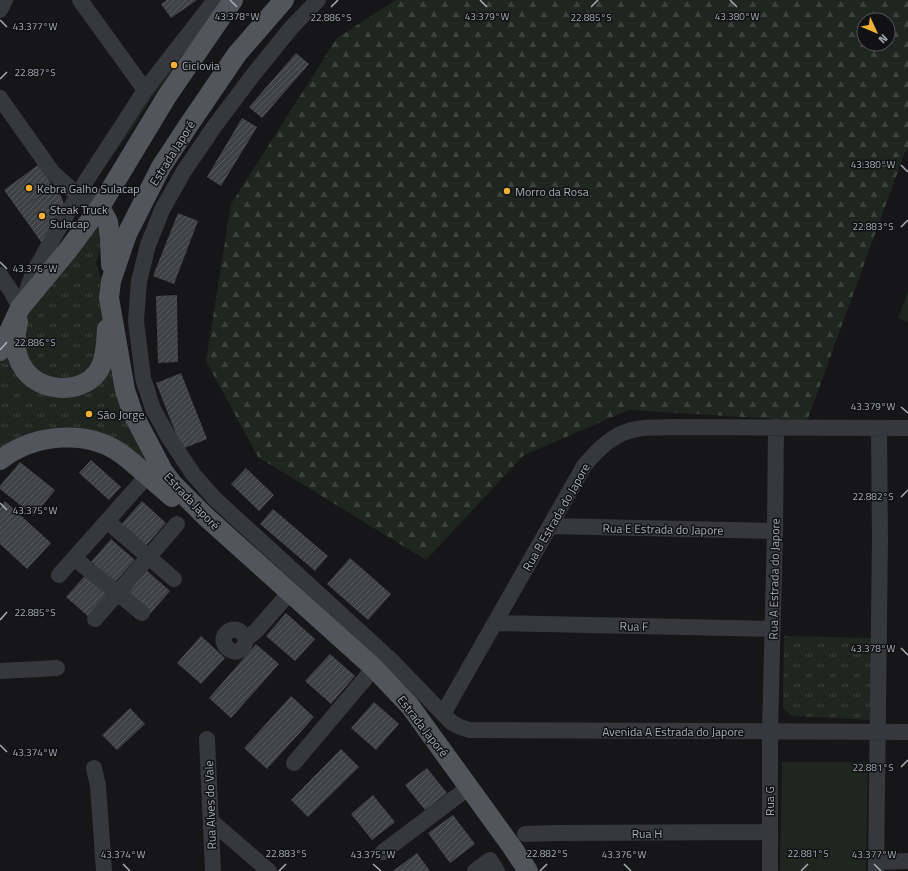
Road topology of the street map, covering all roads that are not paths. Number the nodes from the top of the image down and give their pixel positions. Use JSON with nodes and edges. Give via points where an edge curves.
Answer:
{"nodes":[{"id":1,"x":5,"y":0,"type":"edge"},
{"id":2,"x":80,"y":0,"type":"edge"},
{"id":3,"x":215,"y":0,"type":"edge"},
{"id":4,"x":233,"y":0,"type":"edge"},
{"id":5,"x":284,"y":0,"type":"edge"},
{"id":6,"x":318,"y":0,"type":"edge"},
{"id":7,"x":0,"y":10,"type":"edge"},
{"id":8,"x":145,"y":90,"type":"junction"},
{"id":9,"x":0,"y":98,"type":"edge"},
{"id":10,"x":79,"y":194,"type":"junction"},
{"id":11,"x":100,"y":207,"type":"junction"},
{"id":12,"x":0,"y":275,"type":"edge"},
{"id":13,"x":110,"y":289,"type":"junction"},
{"id":14,"x":20,"y":308,"type":"junction"},
{"id":15,"x":0,"y":351,"type":"edge"},
{"id":16,"x":776,"y":428,"type":"junction"},
{"id":17,"x":880,"y":428,"type":"junction"},
{"id":18,"x":908,"y":428,"type":"edge"},
{"id":19,"x":0,"y":460,"type":"edge"},
{"id":20,"x":147,"y":476,"type":"junction"},
{"id":21,"x":205,"y":516,"type":"junction"},
{"id":22,"x":107,"y":521,"type":"junction"},
{"id":23,"x":177,"y":524,"type":"dead end"},
{"id":24,"x":550,"y":526,"type":"junction"},
{"id":25,"x":775,"y":531,"type":"junction"},
{"id":26,"x":148,"y":556,"type":"junction"},
{"id":27,"x":74,"y":558,"type":"junction"},
{"id":28,"x":59,"y":575,"type":"dead end"},
{"id":29,"x":174,"y":579,"type":"dead end"},
{"id":30,"x":290,"y":592,"type":"junction"},
{"id":31,"x":118,"y":593,"type":"junction"},
{"id":32,"x":142,"y":613,"type":"dead end"},
{"id":33,"x":96,"y":618,"type":"dead end"},
{"id":34,"x":495,"y":624,"type":"junction"},
{"id":35,"x":772,"y":629,"type":"junction"},
{"id":36,"x":246,"y":639,"type":"dead end"},
{"id":37,"x":57,"y":668,"type":"dead end"},
{"id":38,"x":374,"y":668,"type":"junction"},
{"id":39,"x":0,"y":671,"type":"edge"},
{"id":40,"x":443,"y":714,"type":"junction"},
{"id":41,"x":770,"y":731,"type":"junction"},
{"id":42,"x":878,"y":732,"type":"junction"},
{"id":43,"x":908,"y":732,"type":"edge"},
{"id":44,"x":207,"y":739,"type":"dead end"},
{"id":45,"x":294,"y":763,"type":"dead end"},
{"id":46,"x":94,"y":768,"type":"dead end"},
{"id":47,"x":468,"y":788,"type":"junction"},
{"id":48,"x":211,"y":821,"type":"junction"},
{"id":49,"x":769,"y":832,"type":"junction"},
{"id":50,"x":525,"y":834,"type":"dead end"},
{"id":51,"x":383,"y":852,"type":"dead end"},
{"id":52,"x":908,"y":861,"type":"edge"},
{"id":53,"x":876,"y":866,"type":"edge"},
{"id":54,"x":104,"y":871,"type":"edge"},
{"id":55,"x":213,"y":871,"type":"edge"},
{"id":56,"x":268,"y":871,"type":"edge"},
{"id":57,"x":475,"y":871,"type":"edge"},
{"id":58,"x":497,"y":871,"type":"edge"},
{"id":59,"x":528,"y":871,"type":"edge"},
{"id":60,"x":770,"y":871,"type":"edge"}],
"edges":[{"from":1,"to":7,"type":"street"},
{"from":2,"to":8,"type":"street"},
{"from":3,"to":8,"type":"street"},
{"from":4,"to":11,"type":"main road","via":[[166,96]]},
{"from":5,"to":13,"type":"main road","name":"Estrada Japoré","via":[[237,54],[161,168],[127,234]]},
{"from":6,"to":40,"type":"street","name":"Avenida A Estrada do Japore","via":[[291,28],[214,127],[184,171],[162,210],[148,245],[138,281],[136,321],[143,378],[153,409],[192,474],[215,499],[393,662]]},
{"from":8,"to":10,"type":"street"},
{"from":9,"to":10,"type":"street","via":[[53,173]]},
{"from":10,"to":11,"type":"street"},
{"from":10,"to":14,"type":"street","via":[[34,273]]},
{"from":11,"to":13,"type":"main road","via":[[108,222],[110,238]]},
{"from":11,"to":14,"type":"main road"},
{"from":12,"to":14,"type":"street"},
{"from":13,"to":14,"type":"main road","via":[[102,363],[97,373],[76,386],[50,387],[24,370],[15,342]]},
{"from":13,"to":21,"type":"main road","name":"Estrada Japoré","via":[[122,378],[133,414],[163,471]]},
{"from":14,"to":15,"type":"main road"},
{"from":16,"to":17,"type":"street","name":"Rua B Estrada do Japore"},
{"from":16,"to":24,"type":"street","name":"Rua B Estrada do Japore","via":[[668,427],[637,429],[624,433],[594,453]]},
{"from":16,"to":25,"type":"street","name":"Rua A Estrada do Japore"},
{"from":17,"to":18,"type":"street","name":"Rua B Estrada do Japore"},
{"from":17,"to":42,"type":"street"},
{"from":19,"to":20,"type":"main road","via":[[20,448],[50,439],[90,439],[122,454]]},
{"from":20,"to":21,"type":"main road","via":[[184,506]]},
{"from":20,"to":22,"type":"street"},
{"from":21,"to":30,"type":"main road","name":"Estrada Japoré"},
{"from":22,"to":26,"type":"street"},
{"from":22,"to":27,"type":"street"},
{"from":23,"to":26,"type":"street"},
{"from":24,"to":25,"type":"street","name":"Rua E Estrada do Japore"},
{"from":24,"to":34,"type":"street","name":"Rua B Estrada do Japore"},
{"from":25,"to":35,"type":"street","name":"Rua A Estrada do Japore"},
{"from":26,"to":29,"type":"street"},
{"from":26,"to":31,"type":"street"},
{"from":27,"to":28,"type":"street"},
{"from":27,"to":31,"type":"street"},
{"from":30,"to":36,"type":"street"},
{"from":30,"to":38,"type":"main road","name":"Estrada Japoré"},
{"from":31,"to":32,"type":"street"},
{"from":31,"to":33,"type":"street"},
{"from":34,"to":35,"type":"street","name":"Rua F"},
{"from":34,"to":40,"type":"street","name":"Rua B Estrada do Japore"},
{"from":35,"to":41,"type":"street","name":"Rua A Estrada do Japore"},
{"from":37,"to":39,"type":"street"},
{"from":38,"to":45,"type":"street"},
{"from":38,"to":47,"type":"main road","name":"Estrada Japoré","via":[[410,706]]},
{"from":40,"to":41,"type":"street","name":"Avenida A Estrada do Japore","via":[[451,722],[469,730]]},
{"from":41,"to":42,"type":"street","name":"Avenida A Estrada do Japore"},
{"from":41,"to":49,"type":"street","name":"Rua G"},
{"from":42,"to":43,"type":"street","name":"Avenida A Estrada do Japore"},
{"from":42,"to":53,"type":"street"},
{"from":44,"to":48,"type":"street","name":"Rua Alves do Vale"},
{"from":46,"to":54,"type":"street","via":[[98,786]]},
{"from":47,"to":51,"type":"street"},
{"from":47,"to":59,"type":"main road","name":"Estrada Japoré"},
{"from":48,"to":55,"type":"street","name":"Rua Alves do Vale"},
{"from":48,"to":56,"type":"street"},
{"from":49,"to":50,"type":"street","name":"Rua H"},
{"from":49,"to":60,"type":"street","name":"Rua G"},
{"from":52,"to":53,"type":"street"},
{"from":57,"to":58,"type":"street","via":[[490,860]]}]}
